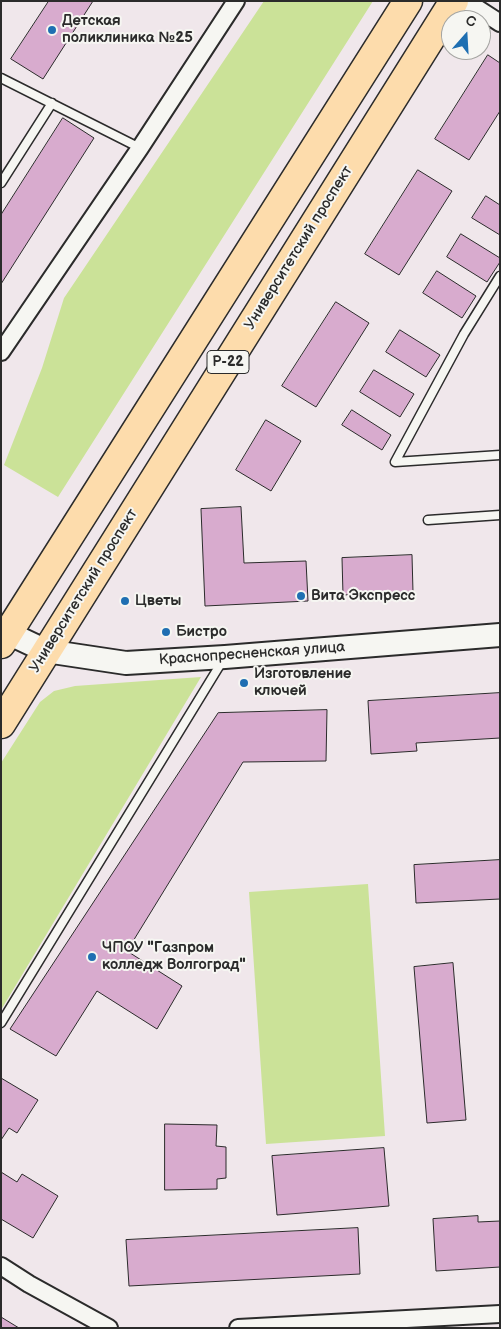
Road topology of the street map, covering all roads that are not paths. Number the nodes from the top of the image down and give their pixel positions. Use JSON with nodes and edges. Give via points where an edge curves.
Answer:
{"nodes":[{"id":1,"x":236,"y":1,"type":"edge"},
{"id":2,"x":408,"y":1,"type":"edge"},
{"id":3,"x":454,"y":1,"type":"edge"},
{"id":4,"x":466,"y":1,"type":"edge"},
{"id":5,"x":500,"y":23,"type":"edge"},
{"id":6,"x":1,"y":78,"type":"edge"},
{"id":7,"x":52,"y":103,"type":"junction"},
{"id":8,"x":140,"y":148,"type":"junction"},
{"id":9,"x":1,"y":184,"type":"edge"},
{"id":10,"x":500,"y":276,"type":"edge"},
{"id":11,"x":1,"y":351,"type":"edge"},
{"id":12,"x":500,"y":455,"type":"edge"},
{"id":13,"x":500,"y":515,"type":"edge"},
{"id":14,"x":428,"y":520,"type":"dead end"},
{"id":15,"x":4,"y":635,"type":"edge"},
{"id":16,"x":500,"y":636,"type":"edge"},
{"id":17,"x":46,"y":651,"type":"junction"},
{"id":18,"x":224,"y":657,"type":"junction"},
{"id":19,"x":1,"y":724,"type":"edge"},
{"id":20,"x":1,"y":1023,"type":"edge"},
{"id":21,"x":1,"y":1266,"type":"edge"},
{"id":22,"x":500,"y":1314,"type":"edge"},
{"id":23,"x":108,"y":1328,"type":"edge"},
{"id":24,"x":238,"y":1328,"type":"edge"}],
"edges":[{"from":1,"to":8,"type":"street"},
{"from":2,"to":15,"type":"highway","number":"Р-22"},
{"from":3,"to":17,"type":"highway","name":"Университетский проспект","number":"Р-22"},
{"from":4,"to":5,"type":"street"},
{"from":6,"to":7,"type":"lane"},
{"from":7,"to":8,"type":"lane"},
{"from":7,"to":9,"type":"lane"},
{"from":8,"to":11,"type":"street"},
{"from":10,"to":12,"type":"lane","via":[[464,334],[395,462]]},
{"from":13,"to":14,"type":"lane"},
{"from":15,"to":17,"type":"street","name":"Краснопресненская улица"},
{"from":16,"to":18,"type":"street","name":"Краснопресненская улица"},
{"from":17,"to":18,"type":"street","name":"Краснопресненская улица","via":[[126,663]]},
{"from":17,"to":19,"type":"highway","name":"Университетский проспект","number":"Р-22"},
{"from":18,"to":20,"type":"lane"},
{"from":21,"to":23,"type":"street"},
{"from":22,"to":24,"type":"street"}]}
